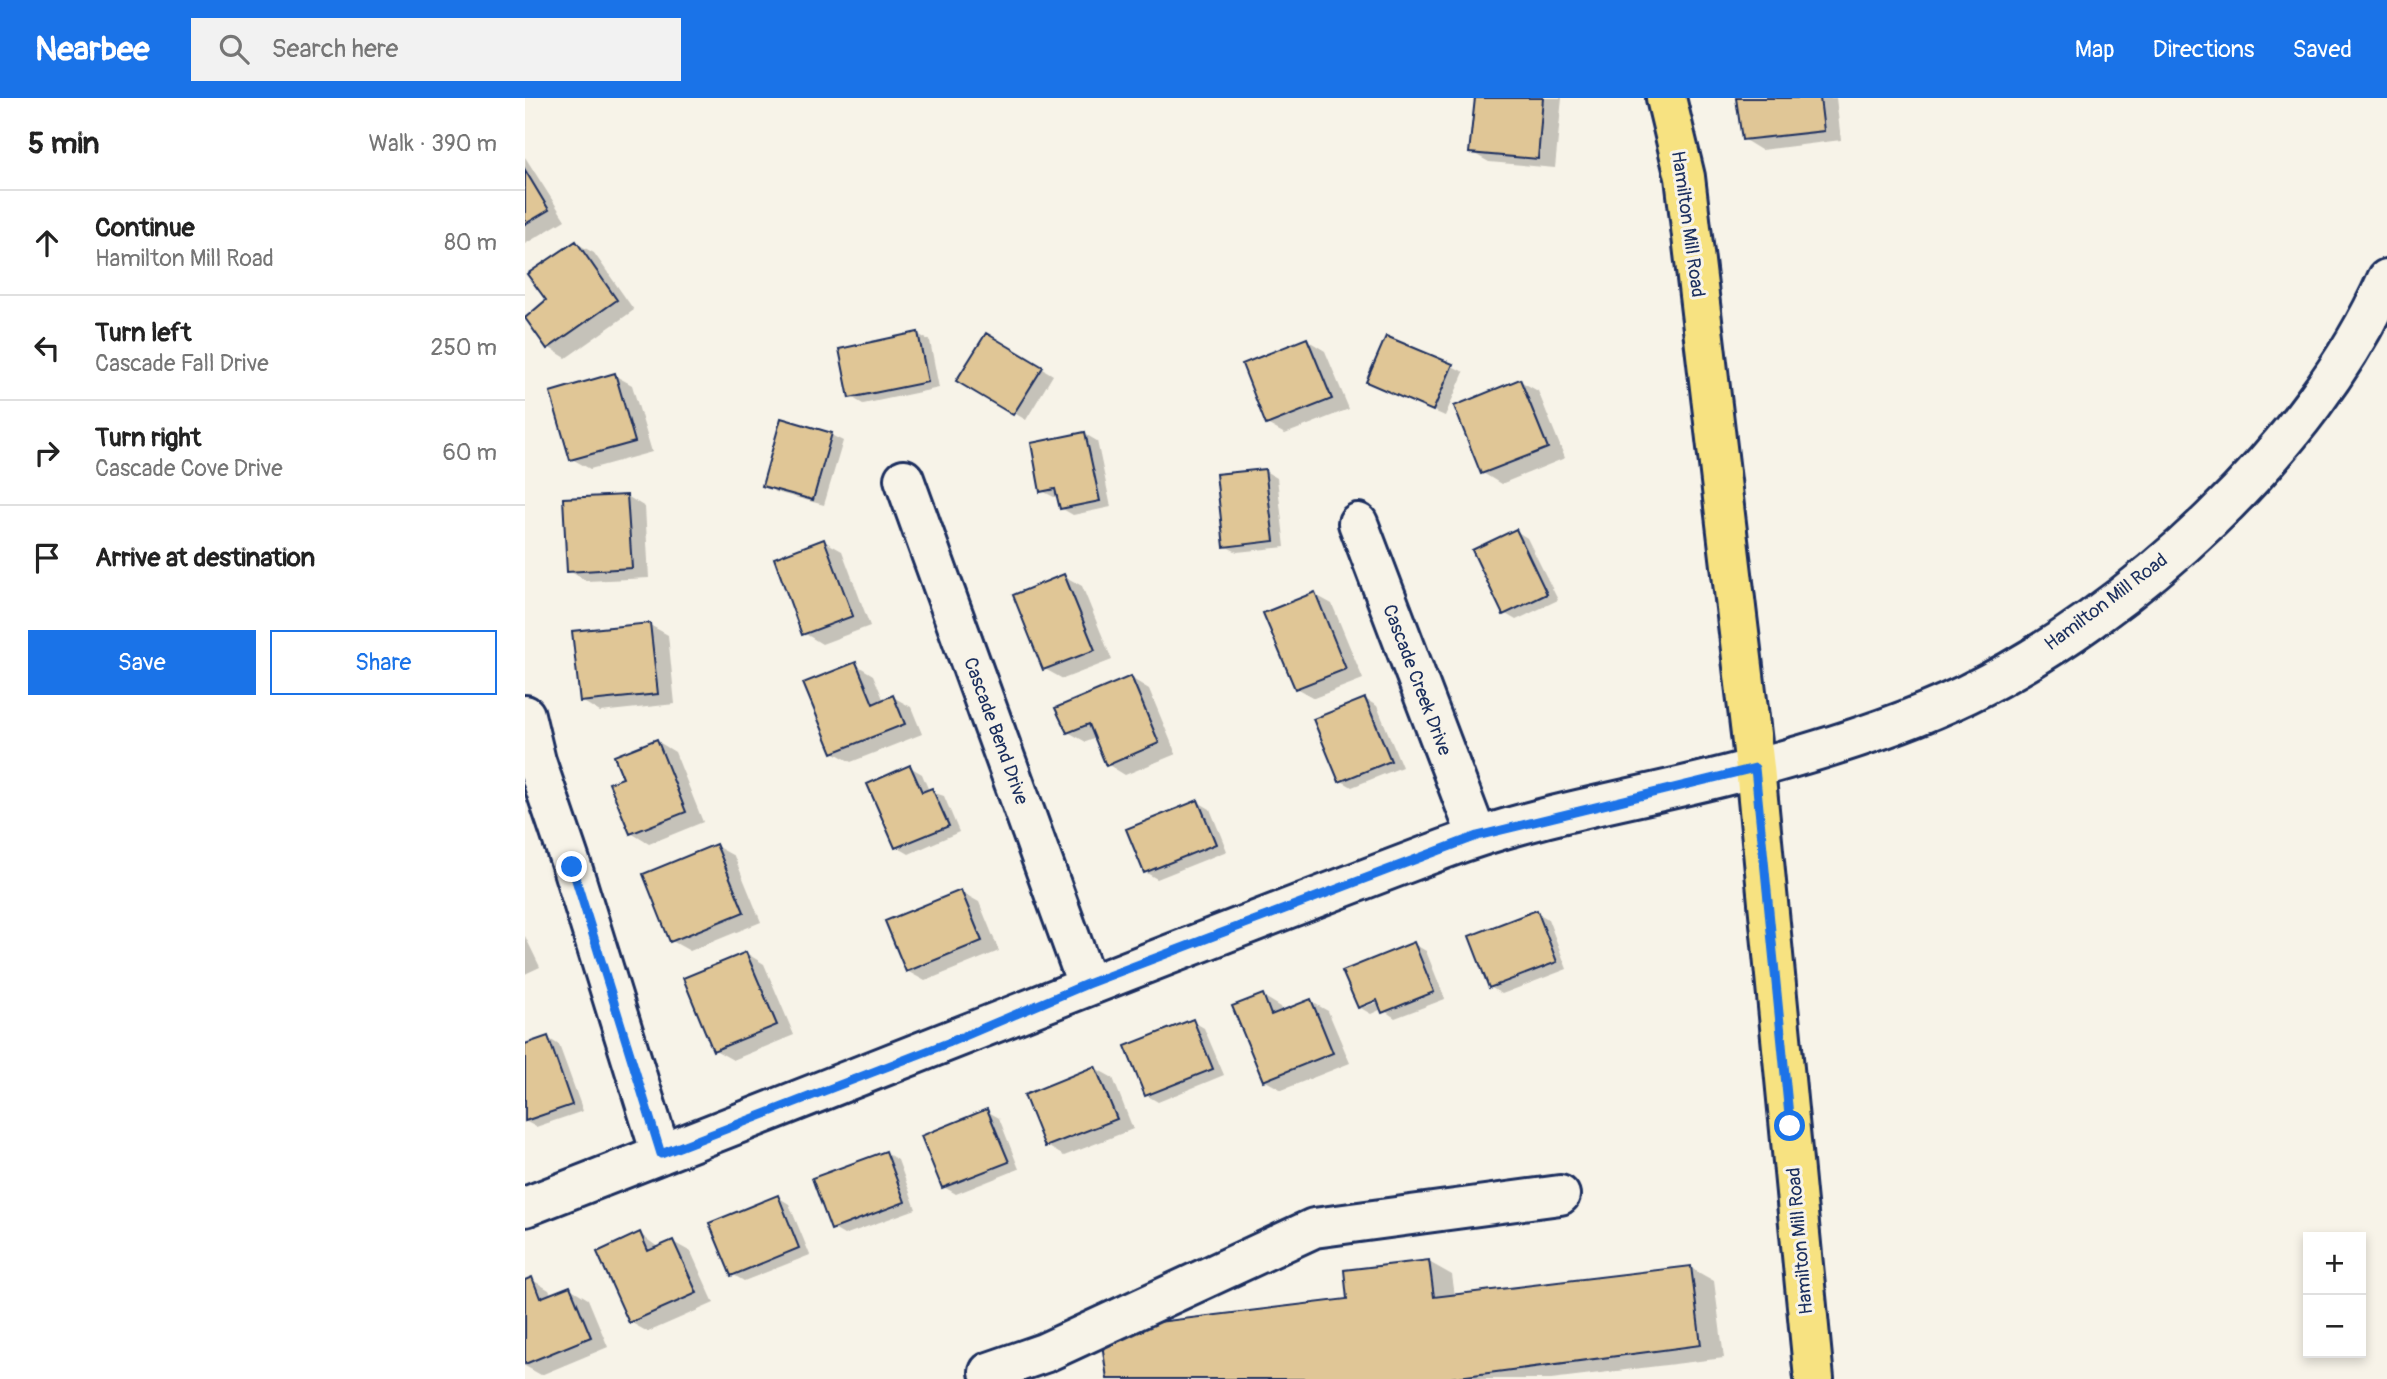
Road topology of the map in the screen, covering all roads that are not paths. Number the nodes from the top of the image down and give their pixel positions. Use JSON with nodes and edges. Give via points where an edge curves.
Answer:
{"nodes":[{"id":1,"x":1666,"y":98,"type":"edge"},
{"id":2,"x":2387,"y":279,"type":"edge"},
{"id":3,"x":904,"y":479,"type":"dead end"},
{"id":4,"x":1358,"y":523,"type":"dead end"},
{"id":5,"x":525,"y":715,"type":"edge"},
{"id":6,"x":1755,"y":768,"type":"junction"},
{"id":7,"x":1477,"y":836,"type":"junction"},
{"id":8,"x":1087,"y":984,"type":"junction"},
{"id":9,"x":661,"y":1154,"type":"junction"},
{"id":10,"x":1560,"y":1195,"type":"dead end"},
{"id":11,"x":525,"y":1207,"type":"edge"},
{"id":12,"x":1049,"y":1366,"type":"edge"},
{"id":13,"x":989,"y":1372,"type":"dead end"},
{"id":14,"x":1814,"y":1379,"type":"edge"}],
"edges":[{"from":1,"to":6,"type":"main road","name":"Hamilton Mill Road","via":[[1685,177]]},
{"from":2,"to":6,"type":"street","name":"Hamilton Mill Road","via":[[2371,316],[2312,408],[2233,497],[2148,575],[2059,641],[1966,694],[1869,732]]},
{"from":3,"to":8,"type":"street","name":"Cascade Bend Drive"},
{"from":4,"to":7,"type":"street","name":"Cascade Creek Drive"},
{"from":5,"to":9,"type":"street"},
{"from":6,"to":7,"type":"street"},
{"from":6,"to":14,"type":"main road","name":"Hamilton Mill Road"},
{"from":7,"to":8,"type":"street"},
{"from":8,"to":9,"type":"street"},
{"from":9,"to":11,"type":"street"},
{"from":10,"to":12,"type":"street","via":[[1314,1228]]},
{"from":12,"to":13,"type":"street"}]}
